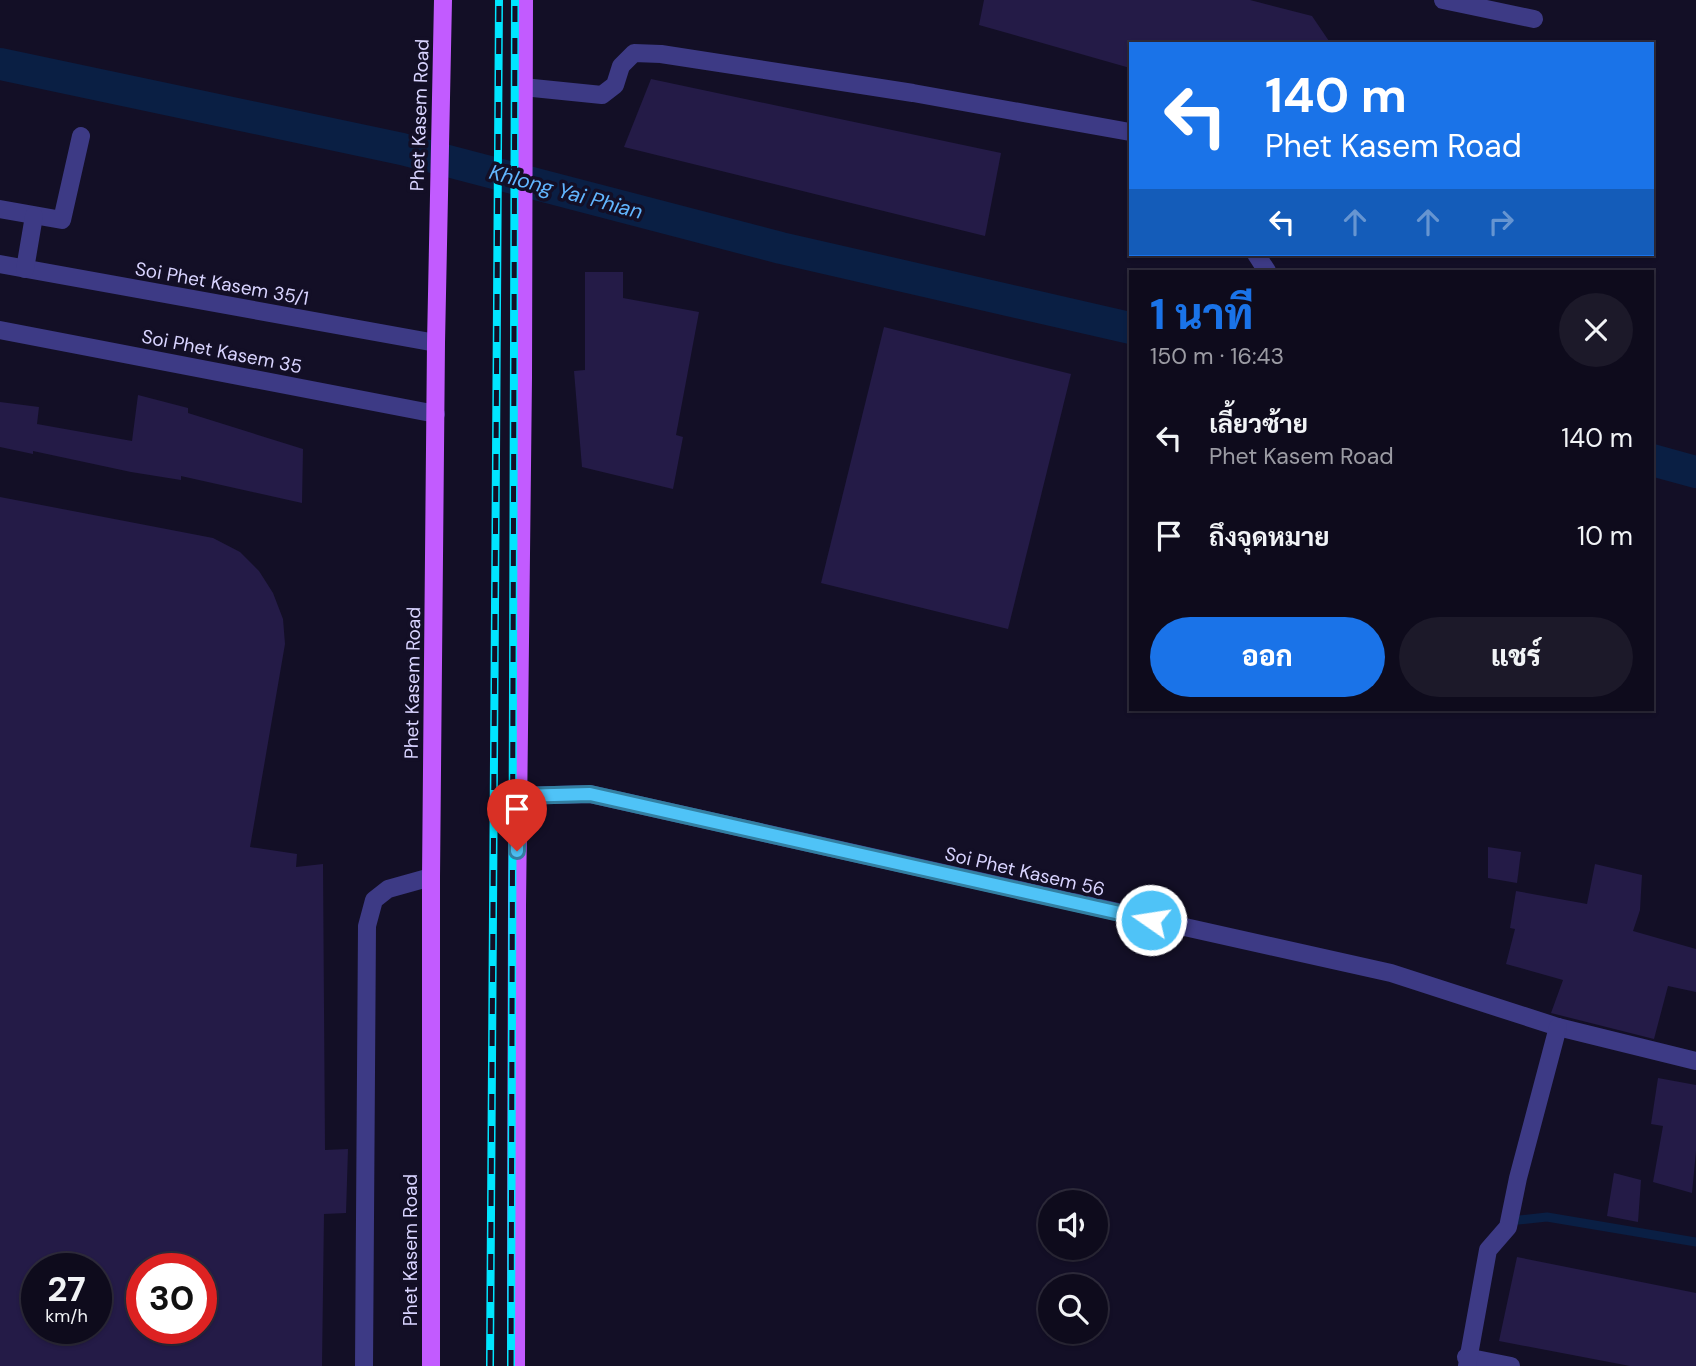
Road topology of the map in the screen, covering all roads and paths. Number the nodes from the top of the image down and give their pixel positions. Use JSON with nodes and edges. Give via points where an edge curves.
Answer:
{"nodes":[{"id":1,"x":443,"y":0,"type":"edge"},
{"id":2,"x":524,"y":0,"type":"edge"},
{"id":3,"x":1443,"y":0,"type":"edge"},
{"id":4,"x":1534,"y":19,"type":"dead end"},
{"id":5,"x":523,"y":87,"type":"junction"},
{"id":6,"x":1129,"y":132,"type":"edge"},
{"id":7,"x":81,"y":136,"type":"dead end"},
{"id":8,"x":0,"y":209,"type":"edge"},
{"id":9,"x":34,"y":216,"type":"junction"},
{"id":10,"x":0,"y":264,"type":"edge"},
{"id":11,"x":24,"y":269,"type":"junction"},
{"id":12,"x":0,"y":331,"type":"edge"},
{"id":13,"x":436,"y":343,"type":"junction"},
{"id":14,"x":436,"y":414,"type":"junction"},
{"id":15,"x":518,"y":796,"type":"junction"},
{"id":16,"x":431,"y":877,"type":"junction"},
{"id":17,"x":1558,"y":1027,"type":"junction"},
{"id":18,"x":1696,"y":1061,"type":"edge"},
{"id":19,"x":1467,"y":1360,"type":"edge"},
{"id":20,"x":364,"y":1366,"type":"edge"},
{"id":21,"x":431,"y":1366,"type":"edge"},
{"id":22,"x":516,"y":1366,"type":"edge"},
{"id":23,"x":1511,"y":1366,"type":"edge"}],
"edges":[{"from":1,"to":13,"type":"main road","name":"Phet Kasem Road"},
{"from":2,"to":5,"type":"main road"},
{"from":3,"to":4,"type":"street"},
{"from":5,"to":6,"type":"street","via":[[602,95],[615,85],[621,66],[634,53],[662,54]]},
{"from":5,"to":15,"type":"main road"},
{"from":7,"to":9,"type":"street","via":[[62,220]]},
{"from":8,"to":9,"type":"street"},
{"from":9,"to":11,"type":"street"},
{"from":10,"to":11,"type":"street","name":"Soi Phet Kasem 35/1"},
{"from":11,"to":13,"type":"street","name":"Soi Phet Kasem 35/1"},
{"from":12,"to":14,"type":"street","name":"Soi Phet Kasem 35"},
{"from":13,"to":14,"type":"main road","name":"Phet Kasem Road"},
{"from":14,"to":16,"type":"main road","name":"Phet Kasem Road"},
{"from":15,"to":17,"type":"street","name":"Soi Phet Kasem 56","via":[[604,797],[1391,973]]},
{"from":15,"to":22,"type":"main road"},
{"from":16,"to":20,"type":"street","via":[[388,889],[374,900],[367,926]]},
{"from":16,"to":21,"type":"main road","name":"Phet Kasem Road"},
{"from":17,"to":18,"type":"street","name":"Soi Phet Kasem 56"},
{"from":17,"to":19,"type":"street","via":[[1508,1227],[1488,1250]]},
{"from":19,"to":23,"type":"street"}]}
